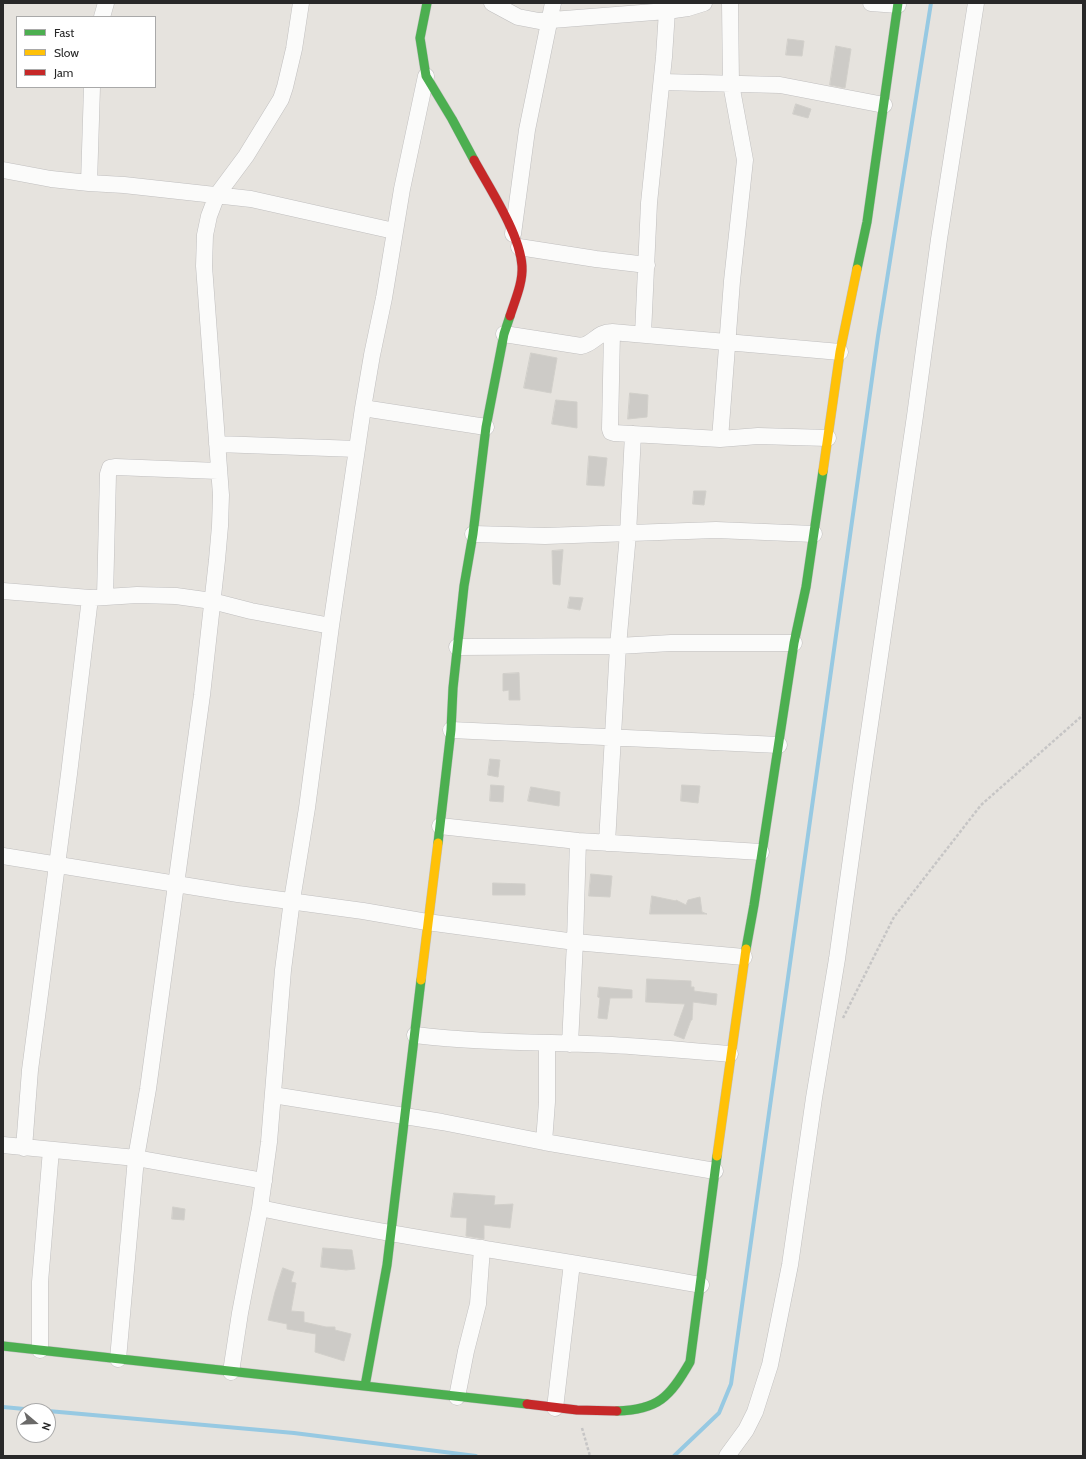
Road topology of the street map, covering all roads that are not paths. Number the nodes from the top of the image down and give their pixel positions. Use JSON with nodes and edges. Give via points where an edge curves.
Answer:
{"nodes":[{"id":1,"x":106,"y":3,"type":"edge"},
{"id":2,"x":301,"y":3,"type":"edge"},
{"id":3,"x":427,"y":3,"type":"edge"},
{"id":4,"x":492,"y":3,"type":"edge"},
{"id":5,"x":553,"y":3,"type":"edge"},
{"id":6,"x":704,"y":3,"type":"edge"},
{"id":7,"x":730,"y":3,"type":"edge"},
{"id":8,"x":871,"y":3,"type":"edge"},
{"id":9,"x":976,"y":3,"type":"edge"},
{"id":10,"x":898,"y":4,"type":"edge"},
{"id":11,"x":667,"y":11,"type":"junction"},
{"id":12,"x":102,"y":16,"type":"edge"},
{"id":13,"x":550,"y":20,"type":"junction"},
{"id":14,"x":426,"y":76,"type":"junction"},
{"id":15,"x":662,"y":82,"type":"junction"},
{"id":16,"x":731,"y":84,"type":"junction"},
{"id":17,"x":92,"y":88,"type":"edge"},
{"id":18,"x":884,"y":105,"type":"junction"},
{"id":19,"x":3,"y":170,"type":"edge"},
{"id":20,"x":89,"y":183,"type":"junction"},
{"id":21,"x":217,"y":195,"type":"junction"},
{"id":22,"x":394,"y":230,"type":"junction"},
{"id":23,"x":516,"y":241,"type":"junction"},
{"id":24,"x":647,"y":265,"type":"junction"},
{"id":25,"x":612,"y":332,"type":"junction"},
{"id":26,"x":504,"y":334,"type":"junction"},
{"id":27,"x":643,"y":334,"type":"junction"},
{"id":28,"x":727,"y":342,"type":"junction"},
{"id":29,"x":840,"y":352,"type":"junction"},
{"id":30,"x":363,"y":408,"type":"junction"},
{"id":31,"x":486,"y":427,"type":"junction"},
{"id":32,"x":633,"y":434,"type":"junction"},
{"id":33,"x":828,"y":438,"type":"junction"},
{"id":34,"x":720,"y":439,"type":"junction"},
{"id":35,"x":217,"y":444,"type":"junction"},
{"id":36,"x":357,"y":449,"type":"junction"},
{"id":37,"x":218,"y":471,"type":"junction"},
{"id":38,"x":473,"y":534,"type":"junction"},
{"id":39,"x":628,"y":534,"type":"junction"},
{"id":40,"x":814,"y":534,"type":"junction"},
{"id":41,"x":3,"y":591,"type":"edge"},
{"id":42,"x":98,"y":598,"type":"junction"},
{"id":43,"x":212,"y":601,"type":"junction"},
{"id":44,"x":331,"y":626,"type":"junction"},
{"id":45,"x":794,"y":643,"type":"junction"},
{"id":46,"x":618,"y":646,"type":"junction"},
{"id":47,"x":457,"y":647,"type":"junction"},
{"id":48,"x":451,"y":730,"type":"junction"},
{"id":49,"x":613,"y":738,"type":"junction"},
{"id":50,"x":779,"y":745,"type":"junction"},
{"id":51,"x":440,"y":826,"type":"junction"},
{"id":52,"x":578,"y":841,"type":"junction"},
{"id":53,"x":607,"y":843,"type":"junction"},
{"id":54,"x":761,"y":852,"type":"junction"},
{"id":55,"x":3,"y":856,"type":"edge"},
{"id":56,"x":57,"y":865,"type":"junction"},
{"id":57,"x":176,"y":883,"type":"junction"},
{"id":58,"x":292,"y":900,"type":"junction"},
{"id":59,"x":427,"y":922,"type":"junction"},
{"id":60,"x":575,"y":942,"type":"junction"},
{"id":61,"x":744,"y":957,"type":"junction"},
{"id":62,"x":415,"y":1034,"type":"junction"},
{"id":63,"x":547,"y":1044,"type":"junction"},
{"id":64,"x":570,"y":1044,"type":"junction"},
{"id":65,"x":730,"y":1054,"type":"junction"},
{"id":66,"x":273,"y":1095,"type":"junction"},
{"id":67,"x":404,"y":1116,"type":"junction"},
{"id":68,"x":544,"y":1142,"type":"junction"},
{"id":69,"x":3,"y":1145,"type":"edge"},
{"id":70,"x":24,"y":1148,"type":"junction"},
{"id":71,"x":51,"y":1150,"type":"junction"},
{"id":72,"x":136,"y":1158,"type":"junction"},
{"id":73,"x":715,"y":1171,"type":"junction"},
{"id":74,"x":264,"y":1181,"type":"junction"},
{"id":75,"x":260,"y":1208,"type":"junction"},
{"id":76,"x":390,"y":1233,"type":"junction"},
{"id":77,"x":482,"y":1248,"type":"junction"},
{"id":78,"x":572,"y":1263,"type":"junction"},
{"id":79,"x":701,"y":1285,"type":"junction"},
{"id":80,"x":3,"y":1346,"type":"edge"},
{"id":81,"x":40,"y":1350,"type":"junction"},
{"id":82,"x":118,"y":1359,"type":"junction"},
{"id":83,"x":231,"y":1372,"type":"junction"},
{"id":84,"x":365,"y":1386,"type":"junction"},
{"id":85,"x":457,"y":1397,"type":"junction"},
{"id":86,"x":555,"y":1408,"type":"junction"},
{"id":87,"x":727,"y":1456,"type":"edge"}],
"edges":[{"from":1,"to":12,"type":"street"},
{"from":2,"to":21,"type":"street","via":[[294,49],[281,99],[246,156]]},
{"from":3,"to":14,"type":"street","via":[[420,38]]},
{"from":4,"to":13,"type":"street","via":[[518,17]]},
{"from":5,"to":13,"type":"street"},
{"from":6,"to":11,"type":"street"},
{"from":7,"to":16,"type":"street"},
{"from":8,"to":10,"type":"street"},
{"from":9,"to":87,"type":"street","via":[[939,239],[837,959],[790,1265],[770,1365],[757,1406],[746,1430]]},
{"from":10,"to":18,"type":"street"},
{"from":11,"to":13,"type":"street"},
{"from":11,"to":15,"type":"street"},
{"from":13,"to":23,"type":"street","via":[[527,130]]},
{"from":14,"to":22,"type":"street"},
{"from":14,"to":23,"type":"street","via":[[500,207]]},
{"from":15,"to":16,"type":"street"},
{"from":15,"to":24,"type":"street","via":[[649,203]]},
{"from":16,"to":18,"type":"street","via":[[785,86]]},
{"from":16,"to":28,"type":"street","via":[[745,160]]},
{"from":17,"to":20,"type":"street"},
{"from":18,"to":29,"type":"street","via":[[867,222]]},
{"from":19,"to":20,"type":"street"},
{"from":20,"to":21,"type":"street"},
{"from":21,"to":22,"type":"street","via":[[251,199]]},
{"from":21,"to":35,"type":"street","via":[[209,216],[204,266]]},
{"from":22,"to":30,"type":"street"},
{"from":23,"to":24,"type":"street","via":[[596,259]]},
{"from":23,"to":26,"type":"street","via":[[522,267],[520,286]]},
{"from":24,"to":27,"type":"street"},
{"from":25,"to":26,"type":"street","via":[[601,334],[587,345],[581,346]]},
{"from":25,"to":27,"type":"street"},
{"from":25,"to":32,"type":"street","via":[[610,429],[614,433]]},
{"from":26,"to":31,"type":"street"},
{"from":27,"to":28,"type":"street"},
{"from":28,"to":29,"type":"street"},
{"from":28,"to":34,"type":"street"},
{"from":29,"to":33,"type":"street"},
{"from":30,"to":31,"type":"street"},
{"from":30,"to":36,"type":"street"},
{"from":31,"to":38,"type":"street"},
{"from":32,"to":34,"type":"street"},
{"from":32,"to":39,"type":"street"},
{"from":33,"to":34,"type":"street","via":[[758,436]]},
{"from":33,"to":40,"type":"street"},
{"from":35,"to":36,"type":"street"},
{"from":35,"to":37,"type":"street"},
{"from":36,"to":44,"type":"street"},
{"from":37,"to":42,"type":"street","via":[[110,468]]},
{"from":37,"to":43,"type":"street","via":[[220,526]]},
{"from":38,"to":39,"type":"street"},
{"from":38,"to":47,"type":"street"},
{"from":39,"to":40,"type":"street","via":[[716,530]]},
{"from":39,"to":46,"type":"street"},
{"from":40,"to":45,"type":"street"},
{"from":41,"to":42,"type":"street"},
{"from":42,"to":43,"type":"street","via":[[138,595],[176,596]]},
{"from":42,"to":56,"type":"street","via":[[70,766]]},
{"from":43,"to":44,"type":"street"},
{"from":43,"to":57,"type":"street"},
{"from":44,"to":58,"type":"street"},
{"from":45,"to":46,"type":"street","via":[[671,643]]},
{"from":45,"to":50,"type":"street"},
{"from":46,"to":47,"type":"street"},
{"from":46,"to":49,"type":"street"},
{"from":47,"to":48,"type":"street"},
{"from":48,"to":49,"type":"street"},
{"from":48,"to":51,"type":"street"},
{"from":49,"to":50,"type":"street"},
{"from":49,"to":53,"type":"street"},
{"from":50,"to":54,"type":"street"},
{"from":51,"to":52,"type":"street"},
{"from":51,"to":59,"type":"street"},
{"from":52,"to":53,"type":"street"},
{"from":52,"to":60,"type":"street"},
{"from":53,"to":54,"type":"street"},
{"from":54,"to":61,"type":"street"},
{"from":55,"to":56,"type":"street"},
{"from":56,"to":57,"type":"street"},
{"from":56,"to":70,"type":"street","via":[[30,1070]]},
{"from":57,"to":58,"type":"street"},
{"from":57,"to":72,"type":"street"},
{"from":58,"to":59,"type":"street"},
{"from":58,"to":66,"type":"street","via":[[283,970]]},
{"from":59,"to":60,"type":"street"},
{"from":59,"to":62,"type":"street"},
{"from":60,"to":61,"type":"street"},
{"from":60,"to":64,"type":"street"},
{"from":61,"to":65,"type":"street"},
{"from":62,"to":63,"type":"street"},
{"from":62,"to":67,"type":"street"},
{"from":63,"to":64,"type":"street"},
{"from":63,"to":68,"type":"street"},
{"from":64,"to":65,"type":"street"},
{"from":65,"to":73,"type":"street"},
{"from":66,"to":67,"type":"street"},
{"from":66,"to":74,"type":"street"},
{"from":67,"to":68,"type":"street"},
{"from":67,"to":76,"type":"street"},
{"from":68,"to":73,"type":"street"},
{"from":69,"to":70,"type":"street"},
{"from":70,"to":71,"type":"street"},
{"from":71,"to":72,"type":"street"},
{"from":71,"to":81,"type":"street","via":[[40,1282]]},
{"from":72,"to":74,"type":"street"},
{"from":72,"to":82,"type":"street"},
{"from":73,"to":79,"type":"street"},
{"from":74,"to":75,"type":"street"},
{"from":75,"to":76,"type":"street"},
{"from":75,"to":83,"type":"street"},
{"from":76,"to":77,"type":"street"},
{"from":76,"to":84,"type":"street","via":[[387,1265]]},
{"from":77,"to":78,"type":"street"},
{"from":77,"to":85,"type":"street","via":[[479,1300]]},
{"from":78,"to":79,"type":"street"},
{"from":78,"to":86,"type":"street"},
{"from":79,"to":86,"type":"street","via":[[690,1362],[682,1380],[668,1396],[650,1407],[630,1412]]},
{"from":80,"to":81,"type":"street"},
{"from":81,"to":82,"type":"street"},
{"from":82,"to":83,"type":"street"},
{"from":83,"to":84,"type":"street"},
{"from":84,"to":85,"type":"street"},
{"from":85,"to":86,"type":"street"}]}
